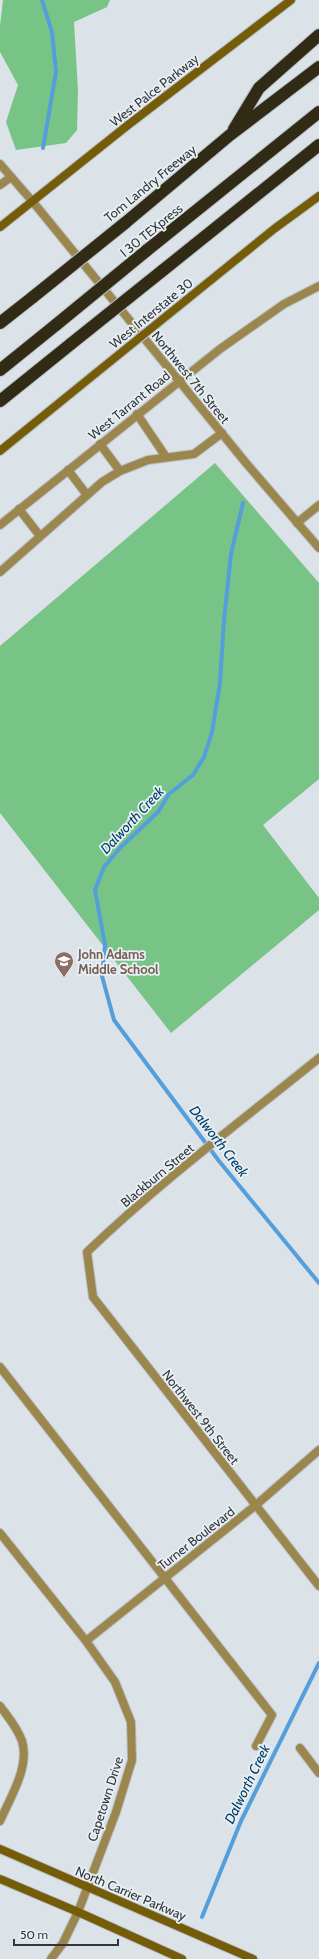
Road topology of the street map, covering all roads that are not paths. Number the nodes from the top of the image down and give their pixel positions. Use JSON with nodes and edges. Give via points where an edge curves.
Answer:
{"nodes":[{"id":1,"x":291,"y":0,"type":"edge"},
{"id":2,"x":319,"y":35,"type":"edge"},
{"id":3,"x":319,"y":67,"type":"edge"},
{"id":4,"x":319,"y":112,"type":"edge"},
{"id":5,"x":230,"y":135,"type":"junction"},
{"id":6,"x":319,"y":145,"type":"edge"},
{"id":7,"x":0,"y":164,"type":"edge"},
{"id":8,"x":11,"y":177,"type":"junction"},
{"id":9,"x":0,"y":185,"type":"edge"},
{"id":10,"x":319,"y":196,"type":"edge"},
{"id":11,"x":33,"y":202,"type":"junction"},
{"id":12,"x":0,"y":227,"type":"edge"},
{"id":13,"x":319,"y":286,"type":"edge"},
{"id":14,"x":0,"y":323,"type":"edge"},
{"id":15,"x":0,"y":370,"type":"edge"},
{"id":16,"x":179,"y":381,"type":"junction"},
{"id":17,"x":0,"y":401,"type":"edge"},
{"id":18,"x":137,"y":414,"type":"junction"},
{"id":19,"x":222,"y":433,"type":"junction"},
{"id":20,"x":100,"y":444,"type":"junction"},
{"id":21,"x":0,"y":451,"type":"edge"},
{"id":22,"x":166,"y":457,"type":"junction"},
{"id":23,"x":68,"y":470,"type":"junction"},
{"id":24,"x":120,"y":471,"type":"junction"},
{"id":25,"x":87,"y":495,"type":"junction"},
{"id":26,"x":319,"y":504,"type":"edge"},
{"id":27,"x":19,"y":509,"type":"junction"},
{"id":28,"x":297,"y":523,"type":"junction"},
{"id":29,"x":0,"y":524,"type":"edge"},
{"id":30,"x":40,"y":536,"type":"junction"},
{"id":31,"x":319,"y":548,"type":"edge"},
{"id":32,"x":0,"y":572,"type":"edge"},
{"id":33,"x":319,"y":1058,"type":"edge"},
{"id":34,"x":87,"y":1252,"type":"joint"},
{"id":35,"x":0,"y":1367,"type":"edge"},
{"id":36,"x":319,"y":1450,"type":"edge"},
{"id":37,"x":256,"y":1505,"type":"junction"},
{"id":38,"x":0,"y":1533,"type":"edge"},
{"id":39,"x":164,"y":1578,"type":"junction"},
{"id":40,"x":319,"y":1586,"type":"edge"},
{"id":41,"x":86,"y":1641,"type":"junction"},
{"id":42,"x":0,"y":1706,"type":"edge"},
{"id":43,"x":256,"y":1746,"type":"dead end"},
{"id":44,"x":300,"y":1748,"type":"dead end"},
{"id":45,"x":319,"y":1773,"type":"edge"},
{"id":46,"x":0,"y":1821,"type":"edge"},
{"id":47,"x":0,"y":1848,"type":"edge"},
{"id":48,"x":0,"y":1879,"type":"edge"},
{"id":49,"x":88,"y":1888,"type":"junction"},
{"id":50,"x":78,"y":1912,"type":"junction"},
{"id":51,"x":51,"y":1959,"type":"edge"},
{"id":52,"x":182,"y":1959,"type":"edge"},
{"id":53,"x":253,"y":1959,"type":"edge"}],
"edges":[{"from":1,"to":11,"type":"main road","name":"West Palce Parkway","via":[[134,120]]},
{"from":2,"to":5,"type":"highway","via":[[258,88]]},
{"from":3,"to":5,"type":"highway","name":"Tom Landry Freeway"},
{"from":4,"to":15,"type":"highway","name":"I 30 TEXpress","bridge":true},
{"from":5,"to":14,"type":"highway","name":"Tom Landry Freeway","bridge":true},
{"from":6,"to":17,"type":"highway","bridge":true},
{"from":7,"to":8,"type":"street","name":"Northwest 7th Street"},
{"from":8,"to":9,"type":"street"},
{"from":8,"to":11,"type":"street","name":"Northwest 7th Street"},
{"from":10,"to":21,"type":"main road","name":"West Interstate 30","bridge":true,"via":[[274,229]]},
{"from":11,"to":12,"type":"main road"},
{"from":11,"to":16,"type":"street","name":"Northwest 7th Street"},
{"from":13,"to":16,"type":"street","name":"West Tarrant Road","via":[[284,304]]},
{"from":16,"to":18,"type":"street","name":"West Tarrant Road"},
{"from":16,"to":19,"type":"street","name":"Northwest 7th Street"},
{"from":18,"to":20,"type":"street","name":"West Tarrant Road"},
{"from":18,"to":22,"type":"street"},
{"from":19,"to":22,"type":"street","via":[[194,454]]},
{"from":19,"to":28,"type":"street","name":"Northwest 7th Street"},
{"from":20,"to":23,"type":"street","name":"West Tarrant Road"},
{"from":20,"to":24,"type":"street"},
{"from":22,"to":24,"type":"street","via":[[148,460]]},
{"from":23,"to":25,"type":"street"},
{"from":23,"to":27,"type":"street","name":"West Tarrant Road"},
{"from":24,"to":25,"type":"street"},
{"from":25,"to":30,"type":"street"},
{"from":26,"to":28,"type":"street"},
{"from":27,"to":29,"type":"street","name":"West Tarrant Road"},
{"from":27,"to":30,"type":"street"},
{"from":28,"to":31,"type":"street","name":"Northwest 7th Street"},
{"from":30,"to":32,"type":"street"},
{"from":33,"to":34,"type":"street","name":"Blackburn Street","via":[[190,1162]]},
{"from":34,"to":37,"type":"street","name":"Northwest 9th Street","via":[[93,1296]]},
{"from":35,"to":39,"type":"street"},
{"from":36,"to":37,"type":"street","name":"Turner Boulevard"},
{"from":37,"to":39,"type":"street","name":"Turner Boulevard"},
{"from":37,"to":40,"type":"street","name":"Northwest 9th Street"},
{"from":38,"to":41,"type":"street","name":"Capetown Drive"},
{"from":39,"to":41,"type":"street","name":"Turner Boulevard"},
{"from":39,"to":43,"type":"street","via":[[272,1715]]},
{"from":41,"to":49,"type":"street","name":"Capetown Drive","via":[[115,1682],[132,1722],[132,1760]]},
{"from":42,"to":46,"type":"street","via":[[15,1726],[22,1741],[24,1754],[20,1776]]},
{"from":44,"to":45,"type":"street"},
{"from":47,"to":49,"type":"main road","name":"North Carrier Parkway"},
{"from":48,"to":50,"type":"main road"},
{"from":49,"to":50,"type":"street","name":"Capetown Drive"},
{"from":49,"to":53,"type":"main road","name":"North Carrier Parkway"},
{"from":50,"to":51,"type":"street","name":"Capetown Drive","via":[[63,1943]]},
{"from":50,"to":52,"type":"main road"}]}
